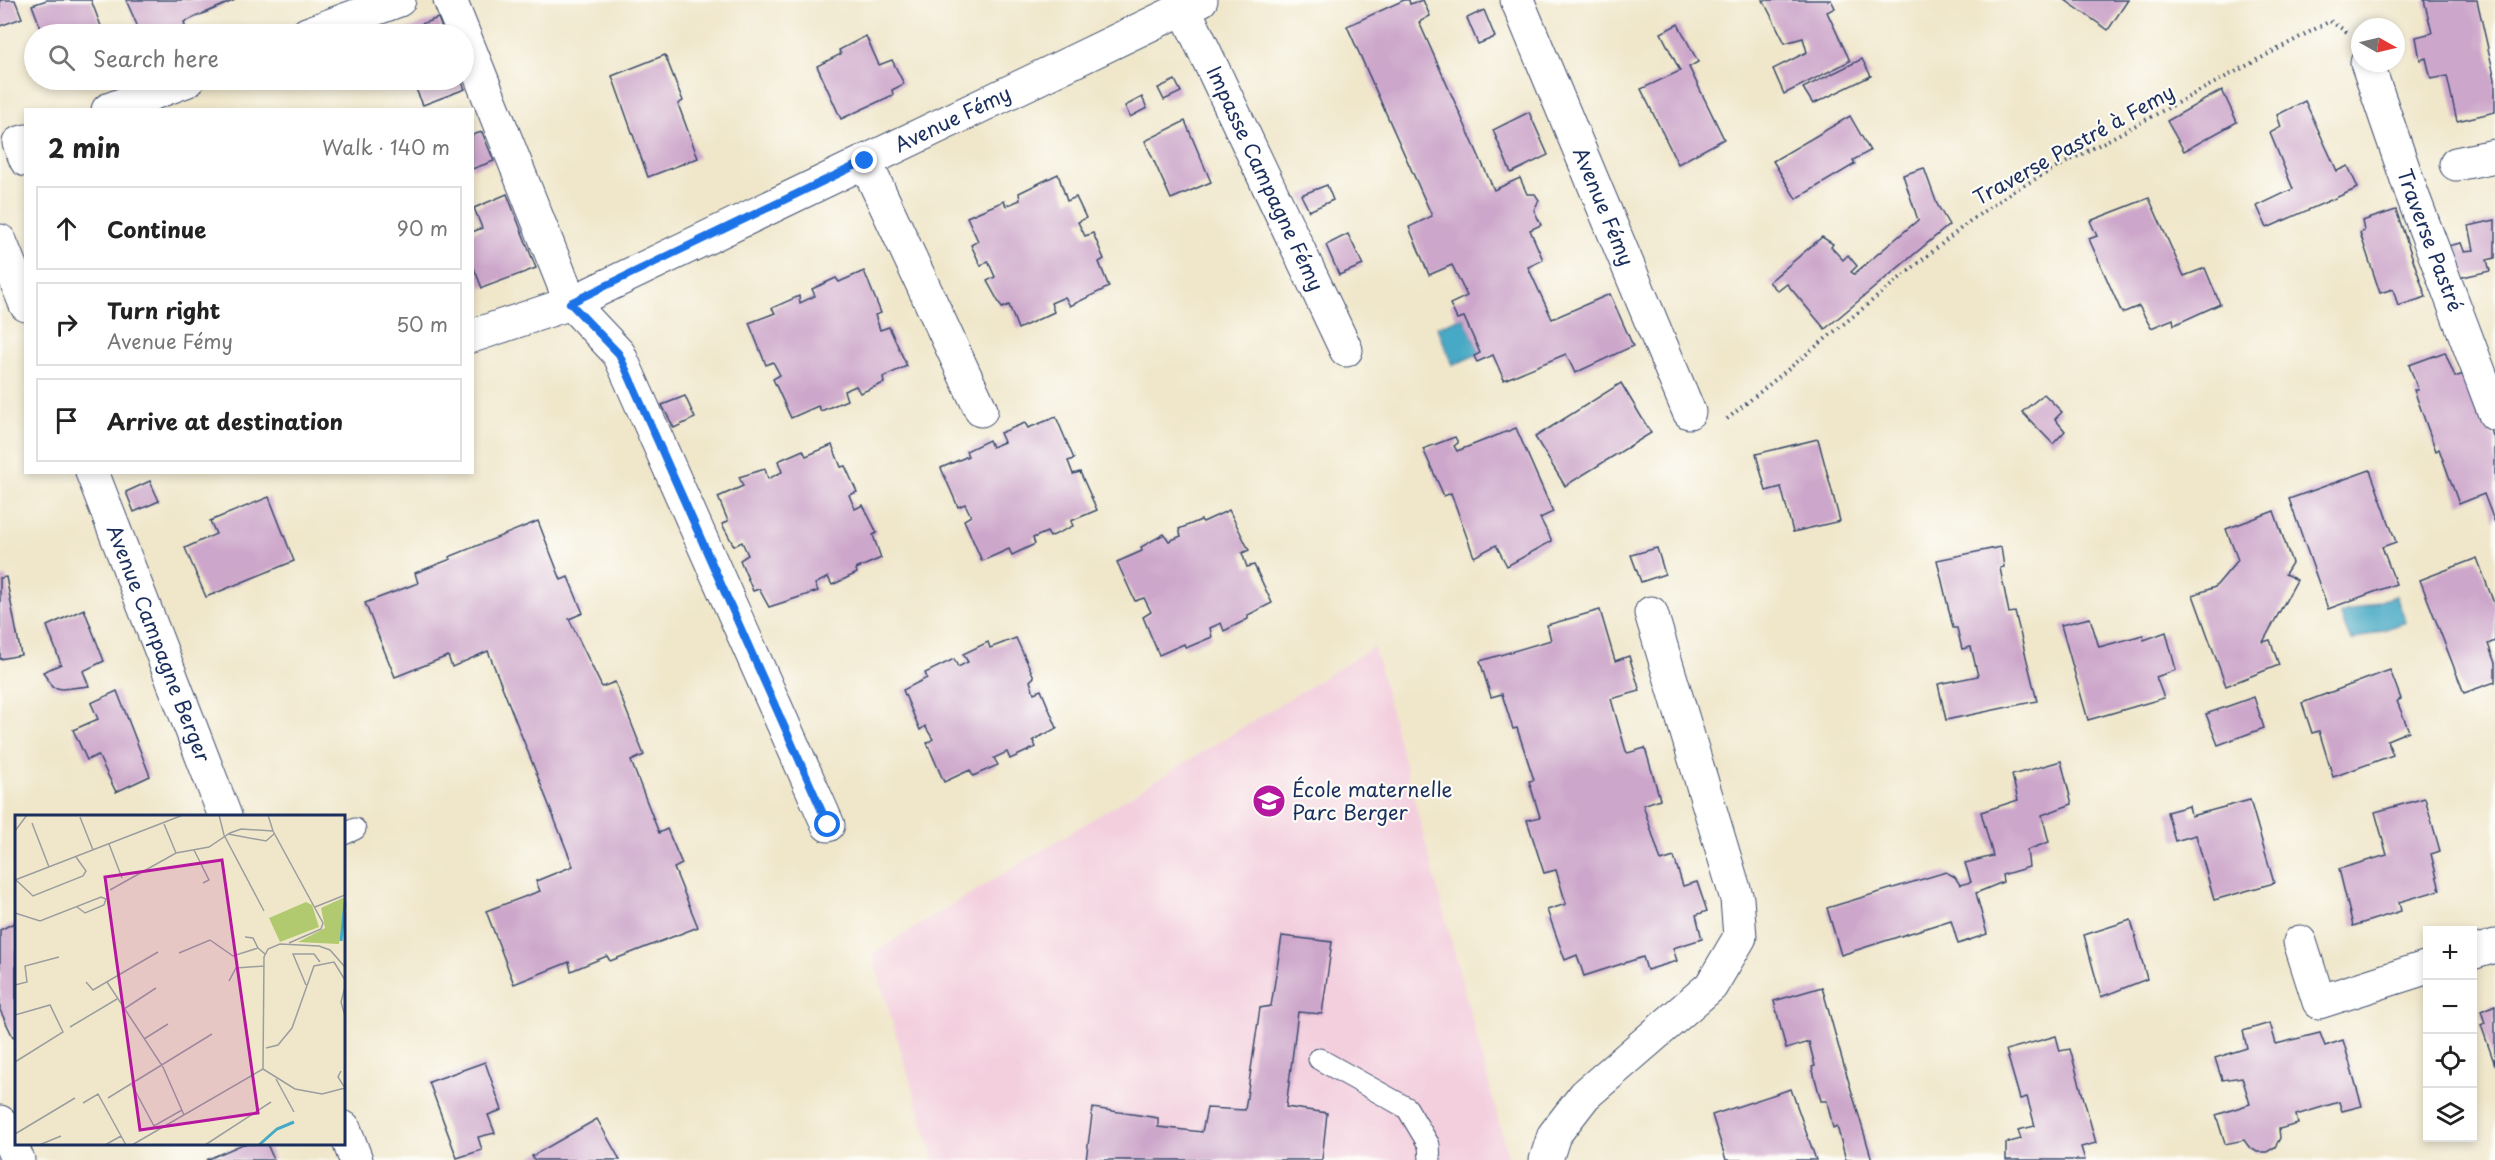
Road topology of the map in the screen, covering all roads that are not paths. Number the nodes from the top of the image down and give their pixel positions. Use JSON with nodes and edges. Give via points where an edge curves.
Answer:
{"nodes":[{"id":1,"x":399,"y":0,"type":"edge"},
{"id":2,"x":450,"y":0,"type":"edge"},
{"id":3,"x":1517,"y":0,"type":"edge"},
{"id":4,"x":1192,"y":4,"type":"edge"},
{"id":5,"x":335,"y":24,"type":"edge"},
{"id":6,"x":460,"y":24,"type":"edge"},
{"id":7,"x":474,"y":61,"type":"edge"},
{"id":8,"x":2370,"y":72,"type":"edge"},
{"id":9,"x":161,"y":90,"type":"edge"},
{"id":10,"x":113,"y":108,"type":"edge"},
{"id":11,"x":24,"y":142,"type":"edge"},
{"id":12,"x":24,"y":155,"type":"edge"},
{"id":13,"x":2495,"y":156,"type":"edge"},
{"id":14,"x":865,"y":161,"type":"junction"},
{"id":15,"x":2456,"y":164,"type":"dead end"},
{"id":16,"x":0,"y":241,"type":"edge"},
{"id":17,"x":24,"y":299,"type":"edge"},
{"id":18,"x":570,"y":303,"type":"junction"},
{"id":19,"x":474,"y":335,"type":"edge"},
{"id":20,"x":1346,"y":350,"type":"dead end"},
{"id":21,"x":981,"y":410,"type":"dead end"},
{"id":22,"x":1689,"y":412,"type":"road end"},
{"id":23,"x":2495,"y":414,"type":"edge"},
{"id":24,"x":93,"y":474,"type":"edge"},
{"id":25,"x":1651,"y":613,"type":"dead end"},
{"id":26,"x":225,"y":815,"type":"edge"},
{"id":27,"x":828,"y":825,"type":"dead end"},
{"id":28,"x":2300,"y":942,"type":"dead end"},
{"id":29,"x":2495,"y":946,"type":"edge"},
{"id":30,"x":2477,"y":951,"type":"edge"},
{"id":31,"x":2423,"y":968,"type":"edge"},
{"id":32,"x":1319,"y":1059,"type":"dead end"},
{"id":33,"x":0,"y":1122,"type":"edge"},
{"id":34,"x":345,"y":1131,"type":"edge"},
{"id":35,"x":18,"y":1160,"type":"edge"},
{"id":36,"x":356,"y":1160,"type":"edge"},
{"id":37,"x":1430,"y":1160,"type":"edge"},
{"id":38,"x":1546,"y":1160,"type":"edge"}],
"edges":[{"from":1,"to":5,"type":"street"},
{"from":2,"to":6,"type":"street"},
{"from":3,"to":22,"type":"street","name":"Avenue Fémy"},
{"from":4,"to":14,"type":"street","name":"Avenue Fémy"},
{"from":4,"to":20,"type":"street","name":"Impasse Campagne Fémy"},
{"from":7,"to":18,"type":"street"},
{"from":8,"to":23,"type":"street","name":"Traverse Pastré"},
{"from":9,"to":10,"type":"street"},
{"from":11,"to":12,"type":"street","via":[[19,143]]},
{"from":13,"to":15,"type":"street"},
{"from":14,"to":18,"type":"street","name":"Avenue Fémy"},
{"from":14,"to":21,"type":"street"},
{"from":16,"to":17,"type":"street"},
{"from":18,"to":19,"type":"street","name":"Avenue Fémy"},
{"from":18,"to":27,"type":"street","via":[[619,354]]},
{"from":24,"to":26,"type":"street","name":"Avenue Campagne Berger"},
{"from":25,"to":38,"type":"street","via":[[1737,899],[1740,937],[1711,986],[1585,1095],[1554,1135]]},
{"from":28,"to":31,"type":"street","via":[[2319,1002]]},
{"from":29,"to":30,"type":"street"},
{"from":32,"to":37,"type":"lane","via":[[1407,1108],[1429,1145]]},
{"from":33,"to":35,"type":"street"},
{"from":34,"to":36,"type":"street"}]}
